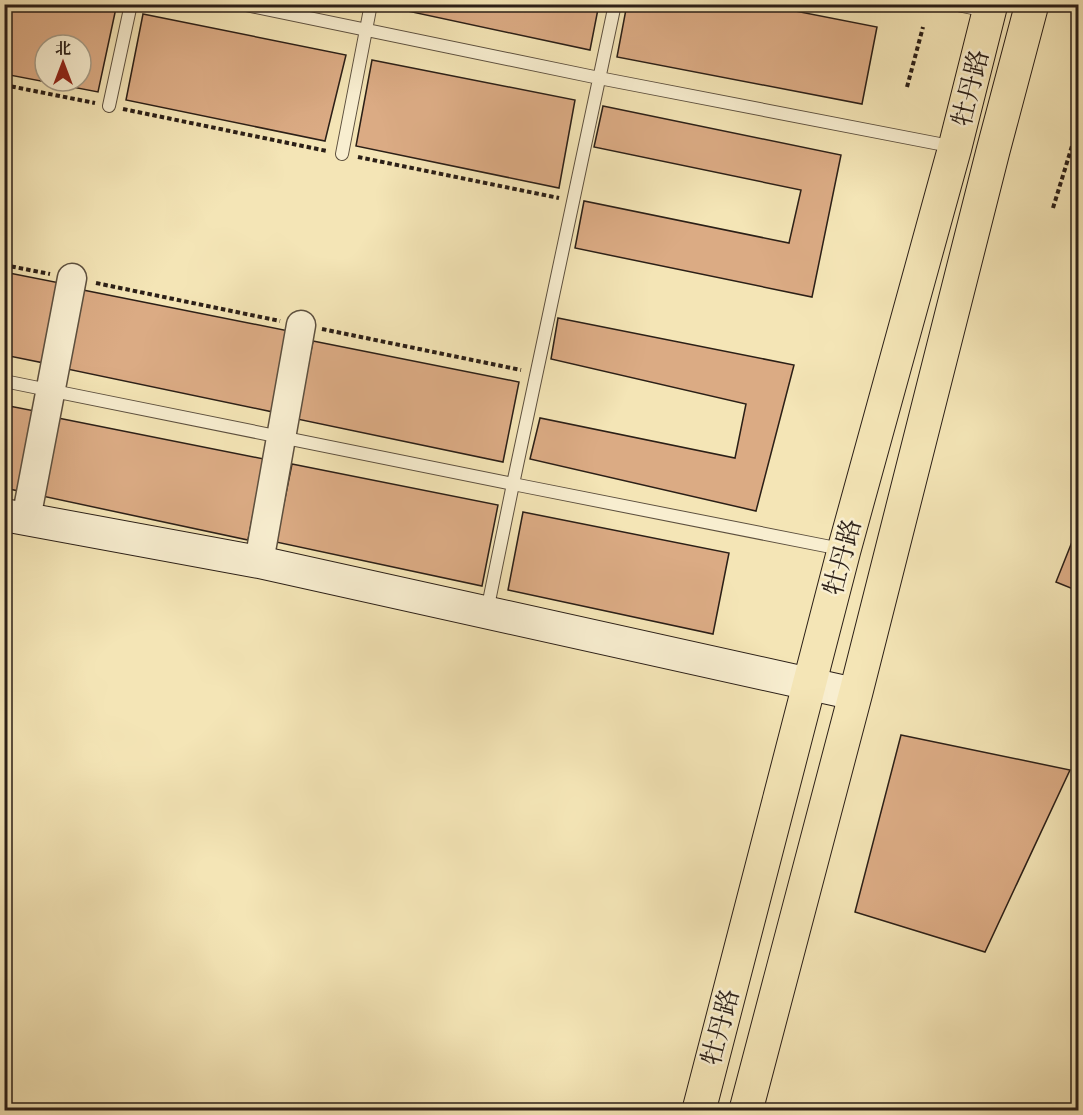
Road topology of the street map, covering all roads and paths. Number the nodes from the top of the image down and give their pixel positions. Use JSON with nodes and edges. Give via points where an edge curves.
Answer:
{"nodes":[{"id":1,"x":131,"y":4,"type":"edge"},
{"id":2,"x":242,"y":4,"type":"edge"},
{"id":3,"x":371,"y":4,"type":"edge"},
{"id":4,"x":615,"y":4,"type":"edge"},
{"id":5,"x":953,"y":4,"type":"edge"},
{"id":6,"x":1032,"y":4,"type":"edge"},
{"id":7,"x":990,"y":8,"type":"edge"},
{"id":8,"x":923,"y":27,"type":"dead end"},
{"id":9,"x":366,"y":30,"type":"junction"},
{"id":10,"x":599,"y":78,"type":"junction"},
{"id":11,"x":4,"y":85,"type":"edge"},
{"id":12,"x":907,"y":87,"type":"dead end"},
{"id":13,"x":108,"y":106,"type":"junction"},
{"id":14,"x":1076,"y":133,"type":"dead end"},
{"id":15,"x":955,"y":147,"type":"junction"},
{"id":16,"x":342,"y":154,"type":"junction"},
{"id":17,"x":565,"y":200,"type":"dead end"},
{"id":18,"x":1053,"y":208,"type":"dead end"},
{"id":19,"x":4,"y":264,"type":"edge"},
{"id":20,"x":72,"y":278,"type":"junction"},
{"id":21,"x":301,"y":325,"type":"junction"},
{"id":22,"x":530,"y":372,"type":"dead end"},
{"id":23,"x":4,"y":381,"type":"edge"},
{"id":24,"x":50,"y":390,"type":"junction"},
{"id":25,"x":282,"y":437,"type":"junction"},
{"id":26,"x":513,"y":484,"type":"junction"},
{"id":27,"x":15,"y":517,"type":"edge"},
{"id":28,"x":844,"y":550,"type":"junction"},
{"id":29,"x":259,"y":562,"type":"junction"},
{"id":30,"x":487,"y":612,"type":"junction"},
{"id":31,"x":810,"y":683,"type":"junction"},
{"id":32,"x":855,"y":694,"type":"junction"},
{"id":33,"x":699,"y":1110,"type":"edge"},
{"id":34,"x":746,"y":1110,"type":"edge"}],
"edges":[{"from":1,"to":13,"type":"lane"},
{"from":2,"to":9,"type":"lane"},
{"from":3,"to":9,"type":"lane"},
{"from":4,"to":10,"type":"lane"},
{"from":5,"to":7,"type":"lane"},
{"from":6,"to":32,"type":"main road","name":"牡丹路"},
{"from":7,"to":15,"type":"main road","name":"牡丹路"},
{"from":8,"to":12,"type":"path"},
{"from":9,"to":10,"type":"lane"},
{"from":9,"to":16,"type":"lane"},
{"from":10,"to":15,"type":"lane"},
{"from":10,"to":26,"type":"lane"},
{"from":11,"to":13,"type":"path"},
{"from":13,"to":16,"type":"path"},
{"from":14,"to":18,"type":"path"},
{"from":15,"to":28,"type":"main road","name":"牡丹路"},
{"from":16,"to":17,"type":"path"},
{"from":19,"to":20,"type":"path"},
{"from":20,"to":21,"type":"path"},
{"from":20,"to":24,"type":"street"},
{"from":21,"to":22,"type":"path"},
{"from":21,"to":25,"type":"street"},
{"from":23,"to":24,"type":"lane"},
{"from":24,"to":25,"type":"lane"},
{"from":24,"to":27,"type":"street"},
{"from":25,"to":26,"type":"lane"},
{"from":25,"to":29,"type":"street"},
{"from":26,"to":28,"type":"lane"},
{"from":26,"to":30,"type":"lane"},
{"from":27,"to":29,"type":"main road"},
{"from":28,"to":31,"type":"main road","name":"牡丹路"},
{"from":29,"to":30,"type":"main road"},
{"from":30,"to":31,"type":"main road"},
{"from":31,"to":32,"type":"main road"},
{"from":31,"to":33,"type":"main road","name":"牡丹路"},
{"from":32,"to":34,"type":"main road","name":"牡丹路"}]}
